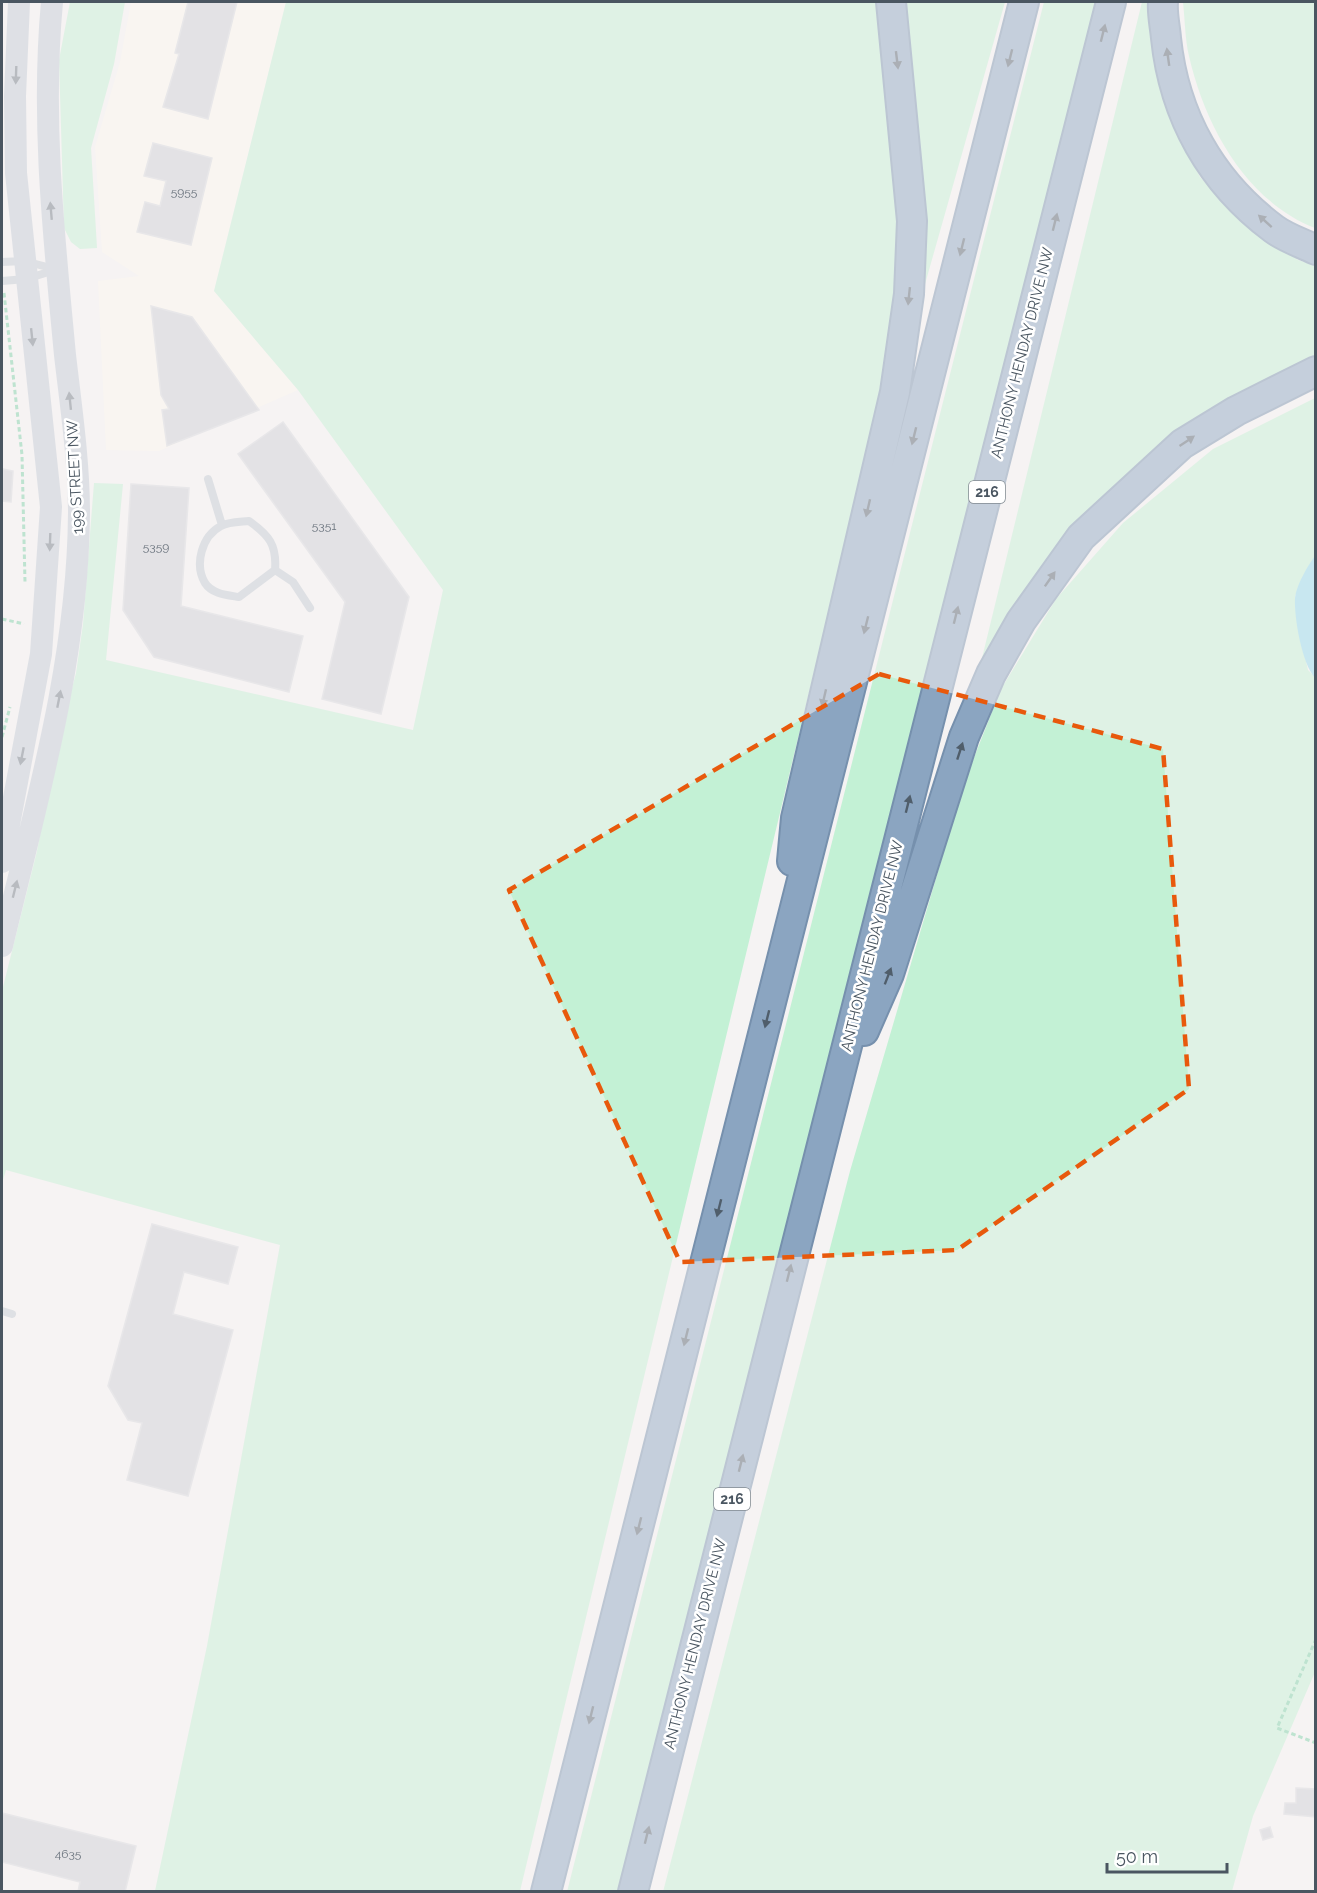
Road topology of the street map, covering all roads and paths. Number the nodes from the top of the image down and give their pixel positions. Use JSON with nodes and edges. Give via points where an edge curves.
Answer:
{"nodes":[{"id":1,"x":20,"y":2,"type":"edge"},
{"id":2,"x":52,"y":2,"type":"edge"},
{"id":3,"x":891,"y":2,"type":"edge"},
{"id":4,"x":1024,"y":2,"type":"edge"},
{"id":5,"x":1111,"y":2,"type":"edge"},
{"id":6,"x":1163,"y":2,"type":"edge"},
{"id":7,"x":1316,"y":250,"type":"edge"},
{"id":8,"x":2,"y":262,"type":"edge"},
{"id":9,"x":57,"y":269,"type":"junction"},
{"id":10,"x":25,"y":270,"type":"junction"},
{"id":11,"x":2,"y":281,"type":"edge"},
{"id":12,"x":1316,"y":371,"type":"edge"},
{"id":13,"x":208,"y":479,"type":"dead end"},
{"id":14,"x":222,"y":525,"type":"junction"},
{"id":15,"x":275,"y":570,"type":"junction"},
{"id":16,"x":25,"y":588,"type":"dead end"},
{"id":17,"x":310,"y":608,"type":"dead end"},
{"id":18,"x":24,"y":612,"type":"dead end"},
{"id":19,"x":2,"y":619,"type":"edge"},
{"id":20,"x":24,"y":624,"type":"junction"},
{"id":21,"x":23,"y":634,"type":"dead end"},
{"id":22,"x":11,"y":705,"type":"dead end"},
{"id":23,"x":2,"y":737,"type":"edge"},
{"id":24,"x":9,"y":849,"type":"edge"},
{"id":25,"x":2,"y":946,"type":"edge"},
{"id":26,"x":781,"y":962,"type":"junction"},
{"id":27,"x":831,"y":1107,"type":"junction"},
{"id":28,"x":2,"y":1311,"type":"edge"},
{"id":29,"x":12,"y":1314,"type":"dead end"},
{"id":30,"x":1316,"y":1639,"type":"edge"},
{"id":31,"x":1316,"y":1743,"type":"edge"},
{"id":32,"x":546,"y":1892,"type":"edge"},
{"id":33,"x":633,"y":1892,"type":"edge"}],
"edges":[{"from":1,"to":10,"type":"main road","name":"199 STREET NW","one_way":true,"via":[[16,173]]},
{"from":9,"to":2,"type":"main road","name":"199 STREET NW","one_way":true,"via":[[48,172]]},
{"from":3,"to":26,"type":"highway","one_way":true,"via":[[912,221],[909,294],[895,392],[796,818]]},
{"from":4,"to":26,"type":"highway","one_way":true},
{"from":27,"to":5,"type":"highway","name":"ANTHONY HENDAY DRIVE NW","number":"216","one_way":true},
{"from":7,"to":6,"type":"highway","one_way":true,"via":[[1275,231],[1234,194],[1206,157],[1182,113],[1169,63]]},
{"from":8,"to":10,"type":"lane"},
{"from":9,"to":10,"type":"lane"},
{"from":9,"to":10,"type":"lane"},
{"from":24,"to":9,"type":"main road","name":"199 STREET NW","one_way":true,"via":[[64,675],[78,556],[75,453]]},
{"from":10,"to":11,"type":"lane"},
{"from":10,"to":24,"type":"main road","name":"199 STREET NW","one_way":true,"via":[[50,484],[50,555],[41,654]]},
{"from":11,"to":16,"type":"path","via":[[22,455]]},
{"from":27,"to":12,"type":"highway","one_way":true,"via":[[889,974],[964,737],[991,674],[1020,621],[1081,537],[1182,444],[1236,411]]},
{"from":13,"to":14,"type":"lane"},
{"from":14,"to":15,"type":"lane","via":[[249,522],[263,531],[272,541]]},
{"from":14,"to":15,"type":"lane","via":[[209,535],[199,555],[205,583],[219,594],[238,597]]},
{"from":15,"to":17,"type":"lane","via":[[293,582]]},
{"from":18,"to":20,"type":"path"},
{"from":19,"to":20,"type":"path"},
{"from":20,"to":21,"type":"path"},
{"from":22,"to":23,"type":"path"},
{"from":25,"to":24,"type":"main road","name":"199 STREET NW","one_way":true},
{"from":26,"to":32,"type":"highway","one_way":true},
{"from":33,"to":27,"type":"highway","name":"ANTHONY HENDAY DRIVE NW","number":"216","one_way":true},
{"from":28,"to":29,"type":"lane"},
{"from":30,"to":31,"type":"path","via":[[1277,1728]]}]}
